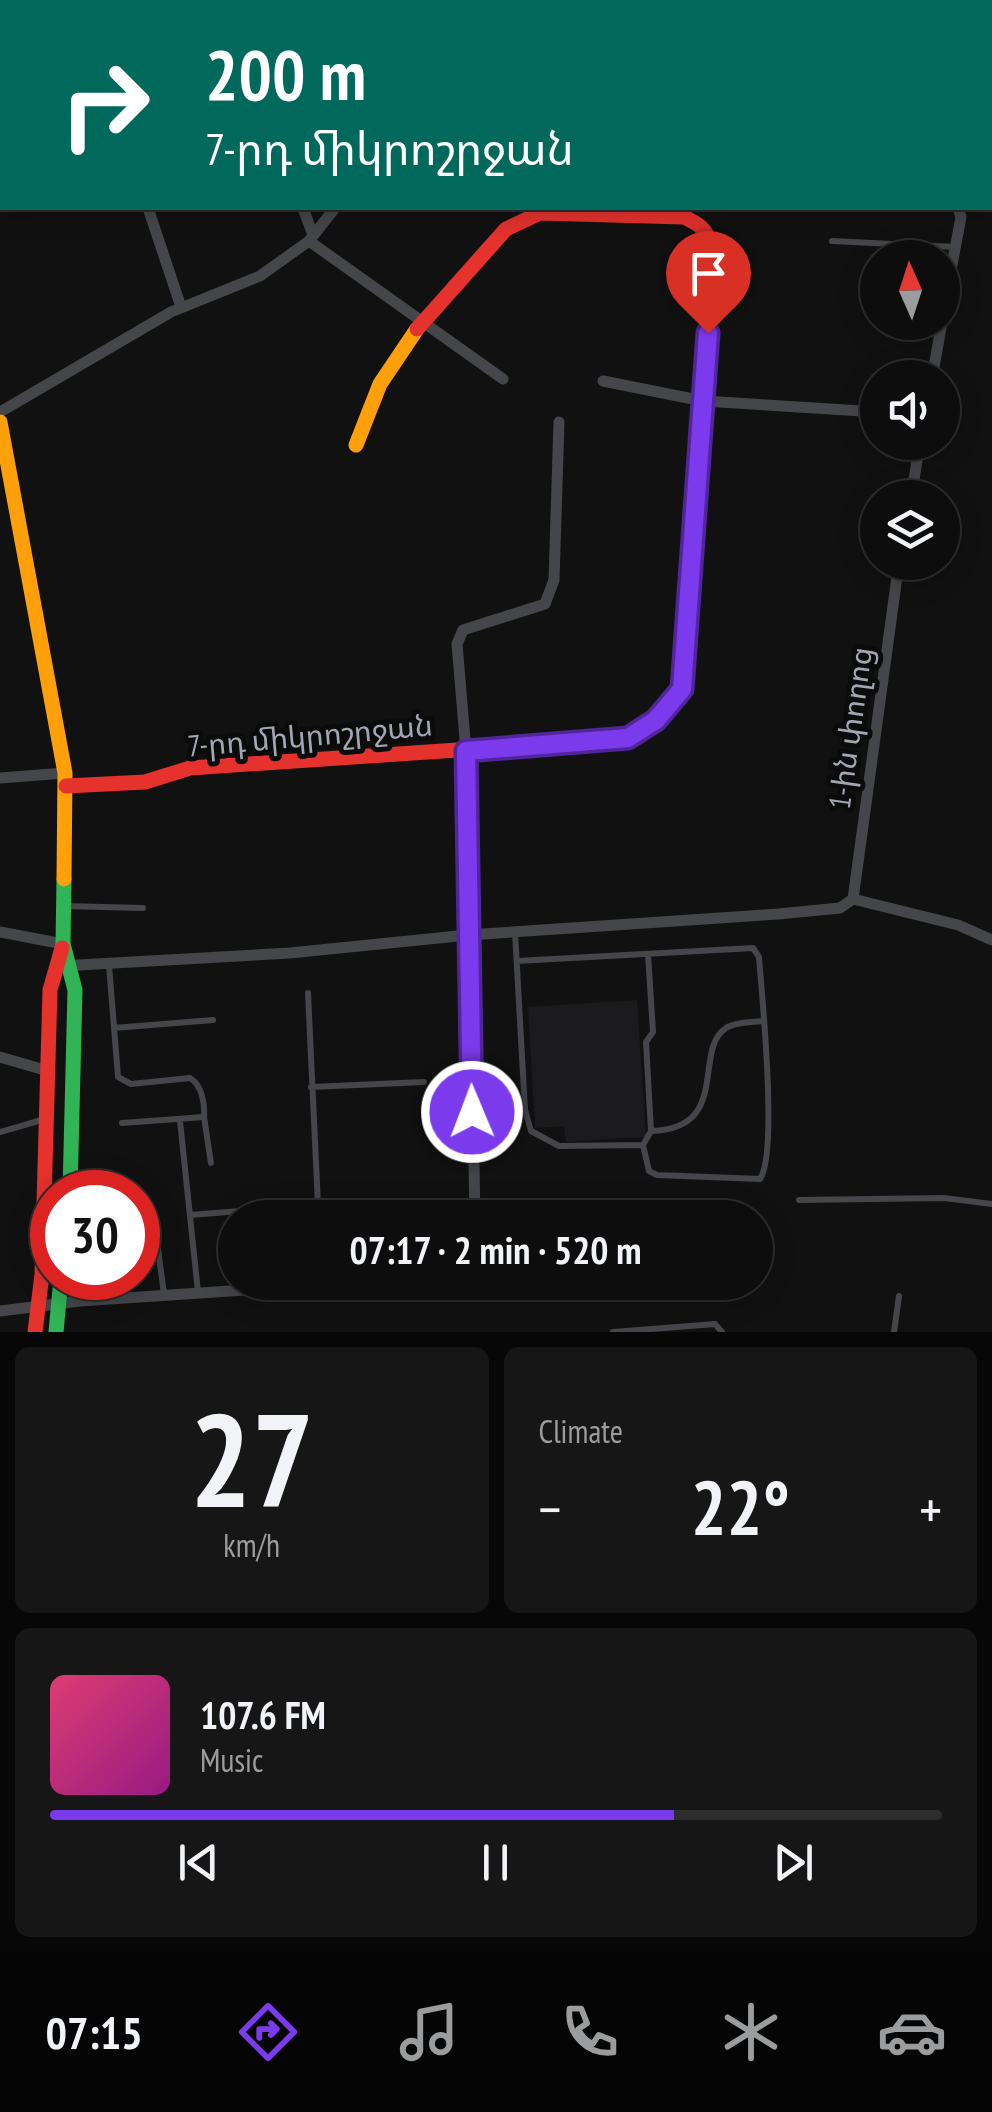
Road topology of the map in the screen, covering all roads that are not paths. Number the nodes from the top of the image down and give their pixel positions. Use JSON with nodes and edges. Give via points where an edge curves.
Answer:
{"nodes":[{"id":1,"x":149,"y":210,"type":"edge"},
{"id":2,"x":304,"y":210,"type":"edge"},
{"id":3,"x":333,"y":210,"type":"edge"},
{"id":4,"x":959,"y":212,"type":"edge"},
{"id":5,"x":311,"y":238,"type":"junction"},
{"id":6,"x":956,"y":240,"type":"edge"},
{"id":7,"x":832,"y":241,"type":"dead end"},
{"id":8,"x":860,"y":242,"type":"edge"},
{"id":9,"x":180,"y":308,"type":"junction"},
{"id":10,"x":420,"y":323,"type":"junction"},
{"id":11,"x":504,"y":379,"type":"dead end"},
{"id":12,"x":603,"y":380,"type":"dead end"},
{"id":13,"x":702,"y":401,"type":"junction"},
{"id":14,"x":860,"y":411,"type":"edge"},
{"id":15,"x":0,"y":412,"type":"edge"},
{"id":16,"x":0,"y":422,"type":"edge"},
{"id":17,"x":559,"y":422,"type":"dead end"},
{"id":18,"x":356,"y":445,"type":"dead end"},
{"id":19,"x":897,"y":580,"type":"edge"},
{"id":20,"x":466,"y":751,"type":"junction"},
{"id":21,"x":0,"y":778,"type":"edge"},
{"id":22,"x":66,"y":779,"type":"junction"},
{"id":23,"x":853,"y":900,"type":"junction"},
{"id":24,"x":62,"y":906,"type":"junction"},
{"id":25,"x":143,"y":908,"type":"dead end"},
{"id":26,"x":0,"y":932,"type":"edge"},
{"id":27,"x":516,"y":932,"type":"junction"},
{"id":28,"x":468,"y":935,"type":"junction"},
{"id":29,"x":992,"y":940,"type":"edge"},
{"id":30,"x":63,"y":944,"type":"junction"},
{"id":31,"x":648,"y":954,"type":"junction"},
{"id":32,"x":517,"y":961,"type":"junction"},
{"id":33,"x":109,"y":964,"type":"junction"},
{"id":34,"x":62,"y":966,"type":"junction"},
{"id":35,"x":308,"y":993,"type":"dead end"},
{"id":36,"x":213,"y":1020,"type":"dead end"},
{"id":37,"x":764,"y":1021,"type":"junction"},
{"id":38,"x":114,"y":1028,"type":"junction"},
{"id":39,"x":0,"y":1056,"type":"edge"},
{"id":40,"x":48,"y":1071,"type":"junction"},
{"id":41,"x":424,"y":1082,"type":"dead end"},
{"id":42,"x":311,"y":1087,"type":"junction"},
{"id":43,"x":204,"y":1117,"type":"junction"},
{"id":44,"x":46,"y":1118,"type":"junction"},
{"id":45,"x":180,"y":1120,"type":"junction"},
{"id":46,"x":122,"y":1123,"type":"dead end"},
{"id":47,"x":651,"y":1131,"type":"junction"},
{"id":48,"x":0,"y":1132,"type":"edge"},
{"id":49,"x":643,"y":1145,"type":"junction"},
{"id":50,"x":211,"y":1164,"type":"dead end"},
{"id":51,"x":70,"y":1170,"type":"edge"},
{"id":52,"x":475,"y":1200,"type":"edge"},
{"id":53,"x":798,"y":1200,"type":"dead end"},
{"id":54,"x":992,"y":1204,"type":"edge"},
{"id":55,"x":190,"y":1215,"type":"junction"},
{"id":56,"x":160,"y":1265,"type":"edge"},
{"id":57,"x":218,"y":1291,"type":"edge"},
{"id":58,"x":198,"y":1293,"type":"junction"},
{"id":59,"x":164,"y":1296,"type":"junction"},
{"id":60,"x":899,"y":1296,"type":"dead end"},
{"id":61,"x":58,"y":1300,"type":"edge"},
{"id":62,"x":58,"y":1304,"type":"junction"},
{"id":63,"x":38,"y":1306,"type":"junction"},
{"id":64,"x":0,"y":1311,"type":"edge"},
{"id":65,"x":647,"y":1330,"type":"edge"},
{"id":66,"x":35,"y":1332,"type":"edge"},
{"id":67,"x":56,"y":1332,"type":"edge"},
{"id":68,"x":613,"y":1332,"type":"edge"},
{"id":69,"x":722,"y":1332,"type":"edge"},
{"id":70,"x":894,"y":1332,"type":"edge"}],
"edges":[{"from":1,"to":9,"type":"street"},
{"from":2,"to":5,"type":"street"},
{"from":3,"to":5,"type":"street"},
{"from":4,"to":6,"type":"street"},
{"from":5,"to":9,"type":"street","via":[[260,276]]},
{"from":5,"to":10,"type":"street"},
{"from":7,"to":8,"type":"lane"},
{"from":9,"to":15,"type":"street"},
{"from":10,"to":11,"type":"street"},
{"from":10,"to":13,"type":"street","name":"7-րդ միկրոշրջան","via":[[506,229],[524,218],[684,217],[709,236],[712,264]]},
{"from":10,"to":18,"type":"street","name":"7-րդ միկրոշրջան","via":[[364,410]]},
{"from":12,"to":13,"type":"street"},
{"from":13,"to":14,"type":"street"},
{"from":13,"to":20,"type":"street","name":"7-րդ միկրոշրջան","via":[[682,689],[656,720],[628,738]]},
{"from":16,"to":22,"type":"street"},
{"from":17,"to":20,"type":"street","via":[[554,580],[544,604],[463,630],[458,644]]},
{"from":19,"to":23,"type":"street","name":"1-ին փողոց"},
{"from":20,"to":22,"type":"street","name":"7-րդ միկրոշրջան","via":[[190,768],[145,782]]},
{"from":20,"to":28,"type":"street"},
{"from":21,"to":22,"type":"street"},
{"from":22,"to":24,"type":"street"},
{"from":23,"to":27,"type":"street","via":[[840,908],[778,914]]},
{"from":23,"to":29,"type":"street","via":[[958,925]]},
{"from":24,"to":25,"type":"lane"},
{"from":24,"to":30,"type":"street"},
{"from":26,"to":30,"type":"street"},
{"from":27,"to":28,"type":"street"},
{"from":27,"to":32,"type":"lane"},
{"from":28,"to":33,"type":"street"},
{"from":28,"to":52,"type":"street"},
{"from":30,"to":34,"type":"street"},
{"from":31,"to":32,"type":"lane"},
{"from":31,"to":37,"type":"lane","via":[[753,948]]},
{"from":31,"to":47,"type":"lane"},
{"from":32,"to":49,"type":"lane","via":[[531,1131],[559,1146]]},
{"from":33,"to":34,"type":"street"},
{"from":33,"to":38,"type":"lane"},
{"from":34,"to":40,"type":"street","via":[[50,990]]},
{"from":34,"to":51,"type":"street","via":[[74,990]]},
{"from":35,"to":42,"type":"lane"},
{"from":36,"to":38,"type":"lane"},
{"from":37,"to":47,"type":"lane","via":[[728,1026],[718,1037],[701,1106],[670,1130]]},
{"from":37,"to":49,"type":"lane","via":[[769,1132],[760,1179],[657,1176]]},
{"from":38,"to":43,"type":"lane","via":[[118,1077],[190,1078],[199,1086]]},
{"from":39,"to":40,"type":"street"},
{"from":40,"to":44,"type":"street"},
{"from":41,"to":42,"type":"lane"},
{"from":42,"to":55,"type":"lane","via":[[318,1205]]},
{"from":43,"to":45,"type":"lane"},
{"from":43,"to":50,"type":"lane"},
{"from":44,"to":48,"type":"lane"},
{"from":44,"to":63,"type":"street"},
{"from":45,"to":46,"type":"lane"},
{"from":45,"to":55,"type":"lane"},
{"from":47,"to":49,"type":"lane"},
{"from":53,"to":54,"type":"lane","via":[[944,1198]]},
{"from":55,"to":58,"type":"lane"},
{"from":56,"to":59,"type":"lane"},
{"from":57,"to":58,"type":"street"},
{"from":58,"to":59,"type":"street"},
{"from":59,"to":62,"type":"street"},
{"from":60,"to":70,"type":"lane"},
{"from":61,"to":62,"type":"street"},
{"from":62,"to":63,"type":"street"},
{"from":62,"to":67,"type":"street"},
{"from":63,"to":64,"type":"street"},
{"from":63,"to":66,"type":"street"},
{"from":65,"to":68,"type":"lane"},
{"from":65,"to":69,"type":"lane","via":[[714,1324]]}]}
